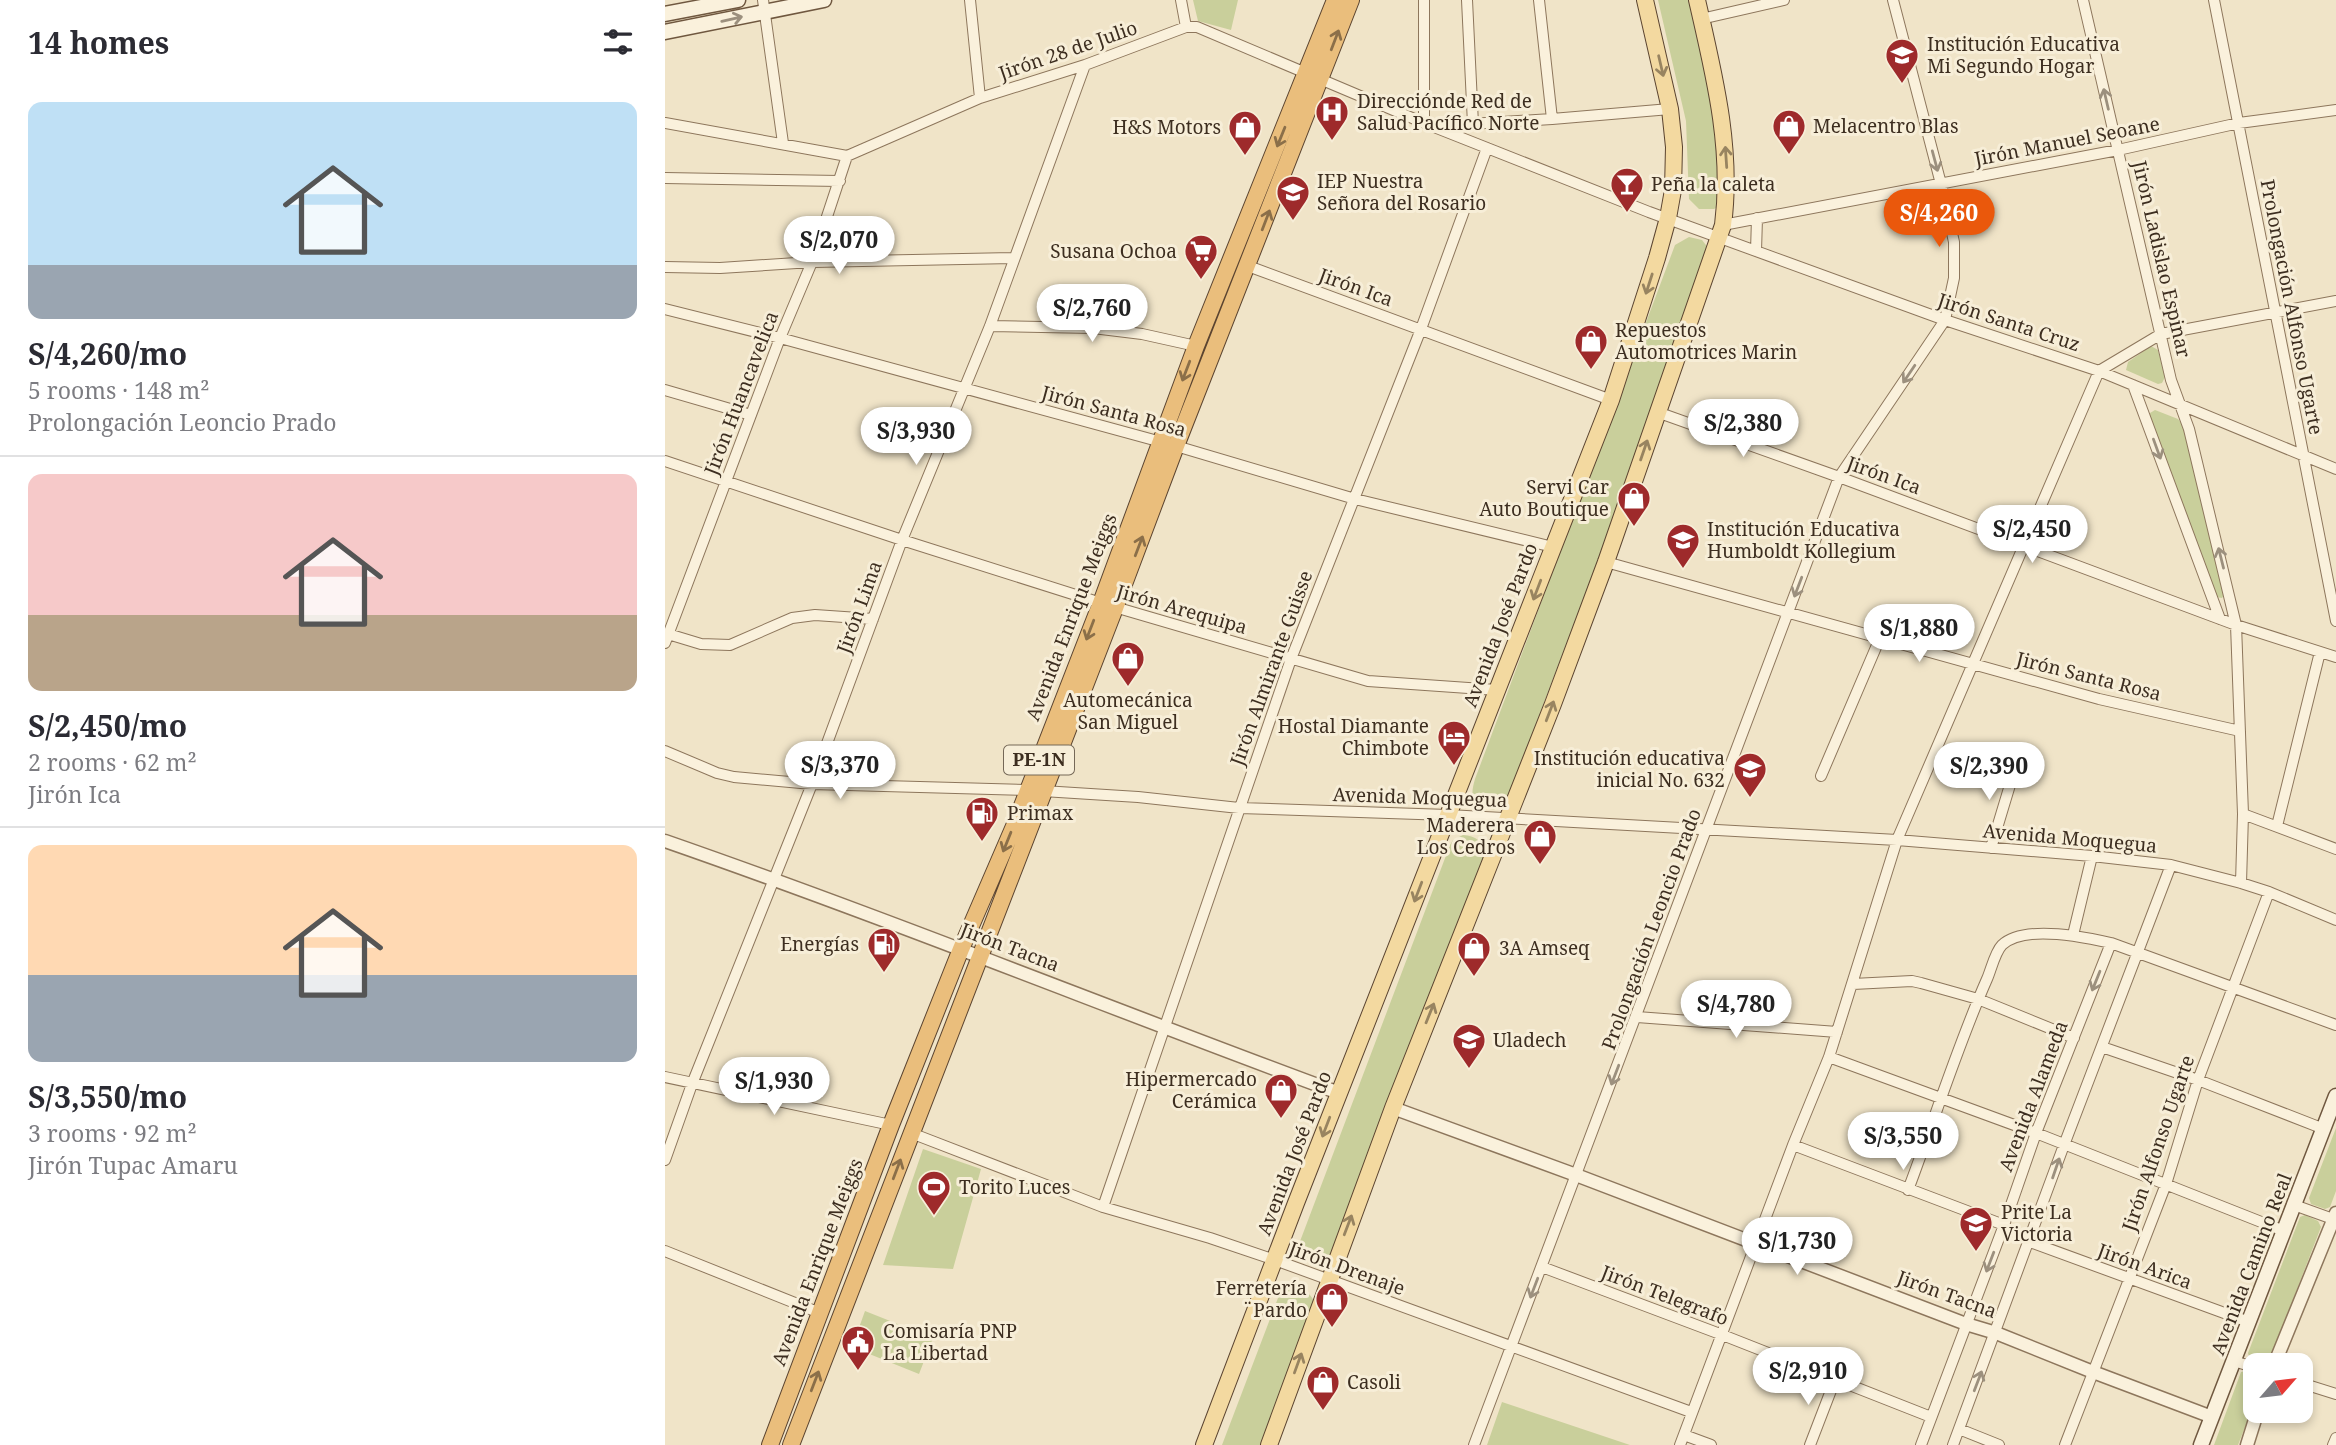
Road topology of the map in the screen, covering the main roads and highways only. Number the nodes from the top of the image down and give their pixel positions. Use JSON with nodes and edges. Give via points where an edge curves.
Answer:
{"nodes":[{"id":1,"x":738,"y":0,"type":"edge"},
{"id":2,"x":824,"y":0,"type":"edge"},
{"id":3,"x":1335,"y":0,"type":"edge"},
{"id":4,"x":1351,"y":0,"type":"edge"},
{"id":5,"x":1645,"y":0,"type":"edge"},
{"id":6,"x":1697,"y":0,"type":"edge"},
{"id":7,"x":764,"y":6,"type":"edge"},
{"id":8,"x":665,"y":14,"type":"edge"},
{"id":9,"x":665,"y":32,"type":"edge"},
{"id":10,"x":1313,"y":77,"type":"junction"},
{"id":11,"x":1108,"y":605,"type":"junction"},
{"id":12,"x":2336,"y":1097,"type":"edge"},
{"id":13,"x":769,"y":1445,"type":"edge"},
{"id":14,"x":791,"y":1445,"type":"edge"},
{"id":15,"x":1204,"y":1445,"type":"edge"},
{"id":16,"x":1269,"y":1445,"type":"edge"},
{"id":17,"x":2201,"y":1445,"type":"edge"}],
"edges":[{"from":1,"to":8,"type":"main road"},
{"from":2,"to":7,"type":"main road"},
{"from":3,"to":10,"type":"highway","name":"Avenida Enrique Meiggs","number":"PE-1N"},
{"from":10,"to":4,"type":"highway","name":"Avenida Enrique Meiggs","number":"PE-1N","one_way":true},
{"from":5,"to":15,"type":"main road","name":"Avenida José Pardo","one_way":true,"via":[[1674,147],[1668,218],[1657,258],[1611,400]]},
{"from":16,"to":6,"type":"main road","one_way":true,"via":[[1393,1108],[1606,562],[1721,231],[1727,190],[1725,150]]},
{"from":9,"to":7,"type":"main road","one_way":true},
{"from":11,"to":10,"type":"highway","name":"Avenida Enrique Meiggs","number":"PE-1N","one_way":true,"via":[[1248,266]]},
{"from":10,"to":11,"type":"highway","name":"Avenida Enrique Meiggs","number":"PE-1N","one_way":true,"via":[[1196,346],[1159,442]]},
{"from":11,"to":13,"type":"highway","name":"Avenida Enrique Meiggs","number":"PE-1N","one_way":true,"via":[[961,949]]},
{"from":14,"to":11,"type":"highway","name":"Avenida Enrique Meiggs","number":"PE-1N","one_way":true,"via":[[1044,792]]},
{"from":12,"to":17,"type":"main road","name":"Avenida Camino Real"}]}
